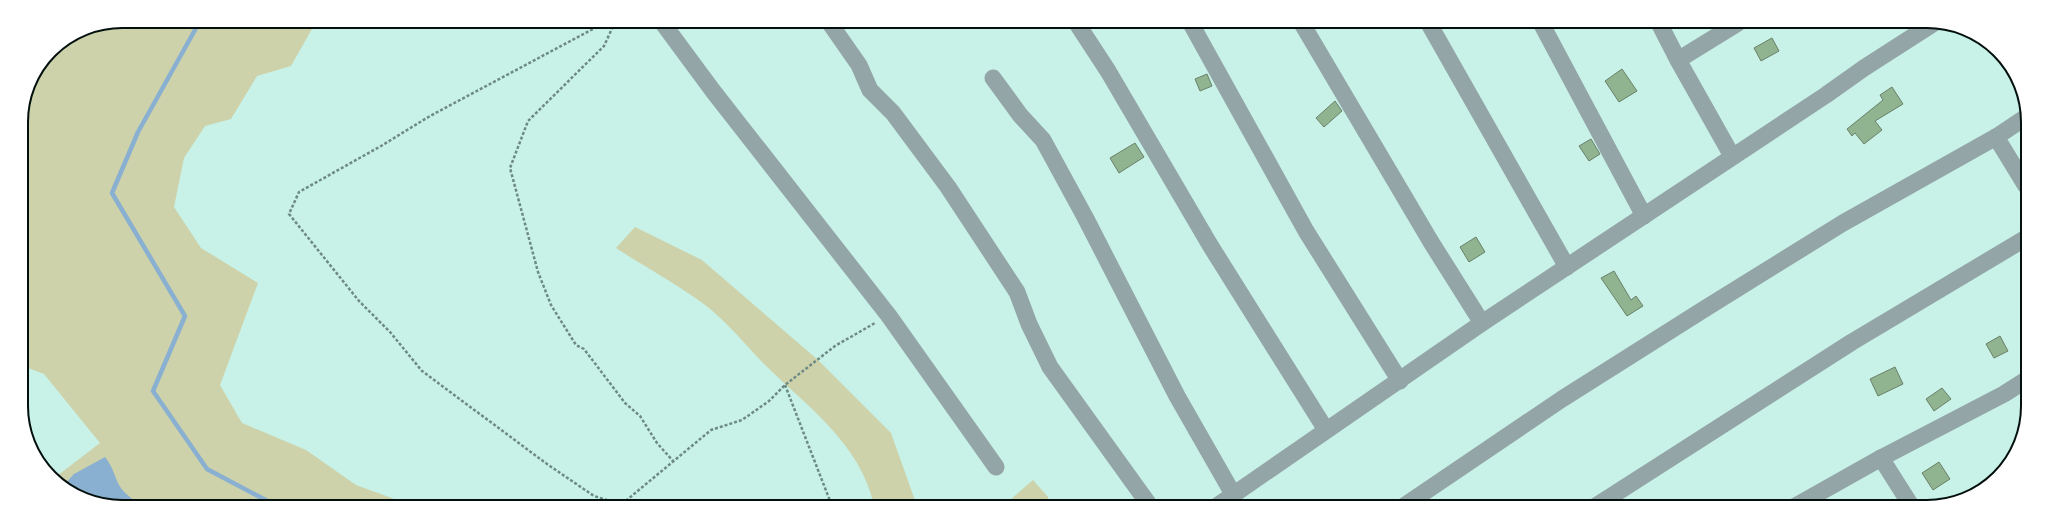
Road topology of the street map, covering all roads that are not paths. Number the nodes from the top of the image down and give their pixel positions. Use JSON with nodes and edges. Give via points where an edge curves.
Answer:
{"nodes":[{"id":1,"x":666,"y":28,"type":"edge"},
{"id":2,"x":833,"y":28,"type":"edge"},
{"id":3,"x":1080,"y":28,"type":"edge"},
{"id":4,"x":1193,"y":28,"type":"edge"},
{"id":5,"x":1305,"y":28,"type":"edge"},
{"id":6,"x":1431,"y":28,"type":"edge"},
{"id":7,"x":1544,"y":28,"type":"edge"},
{"id":8,"x":1662,"y":28,"type":"edge"},
{"id":9,"x":1730,"y":28,"type":"edge"},
{"id":10,"x":1926,"y":28,"type":"edge"},
{"id":11,"x":1678,"y":60,"type":"junction"},
{"id":12,"x":993,"y":78,"type":"dead end"},
{"id":13,"x":2021,"y":121,"type":"edge"},
{"id":14,"x":1996,"y":137,"type":"junction"},
{"id":15,"x":1732,"y":156,"type":"junction"},
{"id":16,"x":2021,"y":178,"type":"edge"},
{"id":17,"x":1644,"y":216,"type":"junction"},
{"id":18,"x":2021,"y":241,"type":"edge"},
{"id":19,"x":1567,"y":268,"type":"junction"},
{"id":20,"x":1482,"y":324,"type":"junction"},
{"id":21,"x":1400,"y":381,"type":"junction"},
{"id":22,"x":2021,"y":383,"type":"edge"},
{"id":23,"x":1326,"y":430,"type":"junction"},
{"id":24,"x":1881,"y":458,"type":"junction"},
{"id":25,"x":996,"y":467,"type":"dead end"},
{"id":26,"x":1234,"y":494,"type":"junction"},
{"id":27,"x":1146,"y":500,"type":"edge"},
{"id":28,"x":1226,"y":500,"type":"edge"},
{"id":29,"x":1413,"y":500,"type":"edge"},
{"id":30,"x":1605,"y":500,"type":"edge"},
{"id":31,"x":1806,"y":500,"type":"edge"},
{"id":32,"x":1908,"y":500,"type":"edge"}],
"edges":[{"from":1,"to":25,"type":"street","via":[[889,316]]},
{"from":2,"to":27,"type":"street","via":[[859,64],[870,90],[893,113],[974,226],[1017,292],[1029,324],[1050,366]]},
{"from":3,"to":23,"type":"street","via":[[1210,245]]},
{"from":4,"to":21,"type":"street","via":[[1306,231]]},
{"from":5,"to":20,"type":"street"},
{"from":6,"to":19,"type":"street"},
{"from":7,"to":17,"type":"street"},
{"from":8,"to":11,"type":"street"},
{"from":9,"to":11,"type":"street"},
{"from":10,"to":15,"type":"street"},
{"from":11,"to":15,"type":"street"},
{"from":12,"to":26,"type":"street","via":[[1020,115],[1043,140],[1119,281],[1147,341]]},
{"from":13,"to":14,"type":"street"},
{"from":14,"to":16,"type":"street"},
{"from":14,"to":29,"type":"street","via":[[1843,223],[1562,399]]},
{"from":15,"to":17,"type":"street"},
{"from":17,"to":19,"type":"street"},
{"from":18,"to":30,"type":"street","via":[[1852,342]]},
{"from":19,"to":20,"type":"street"},
{"from":20,"to":21,"type":"street"},
{"from":21,"to":23,"type":"street"},
{"from":22,"to":24,"type":"street"},
{"from":23,"to":26,"type":"street"},
{"from":24,"to":31,"type":"street"},
{"from":24,"to":32,"type":"street"},
{"from":26,"to":28,"type":"street"}]}
